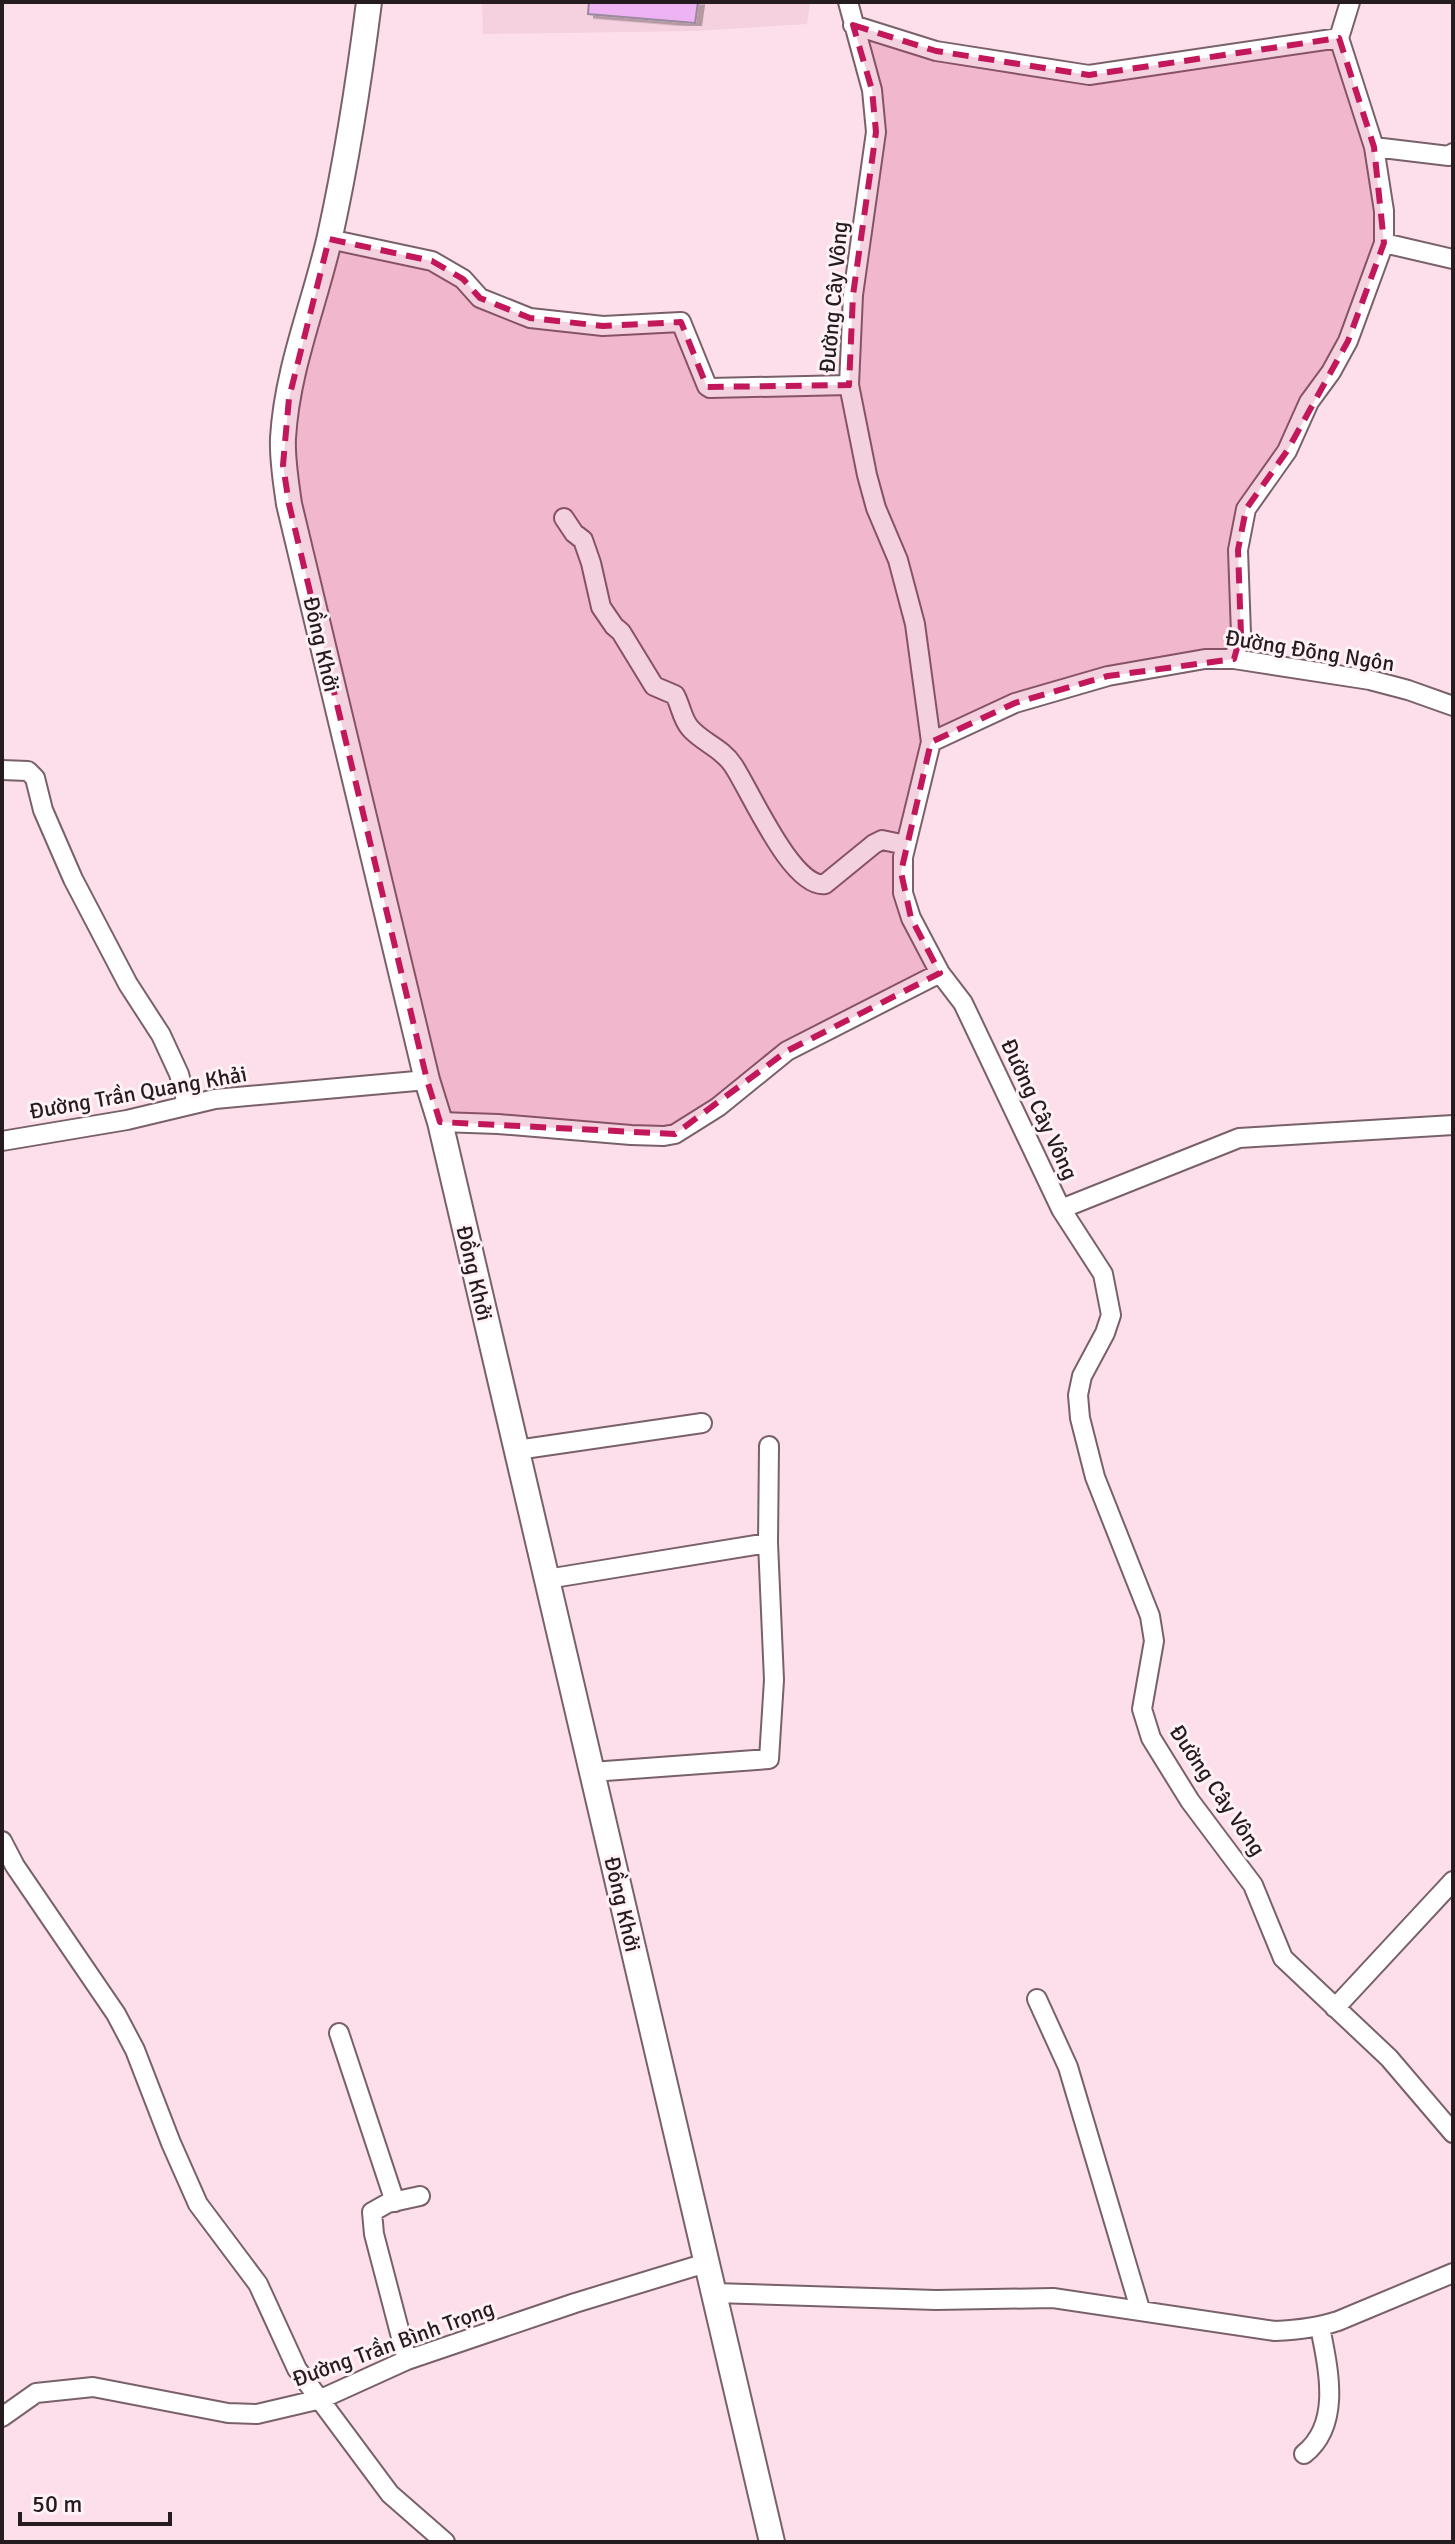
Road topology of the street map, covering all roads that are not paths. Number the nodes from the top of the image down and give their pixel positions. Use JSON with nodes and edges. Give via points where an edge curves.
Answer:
{"nodes":[{"id":1,"x":369,"y":2,"type":"edge"},
{"id":2,"x":848,"y":2,"type":"edge"},
{"id":3,"x":1350,"y":2,"type":"edge"},
{"id":4,"x":853,"y":25,"type":"junction"},
{"id":5,"x":1339,"y":38,"type":"junction"},
{"id":6,"x":1374,"y":147,"type":"junction"},
{"id":7,"x":1453,"y":153,"type":"edge"},
{"id":8,"x":329,"y":239,"type":"junction"},
{"id":9,"x":1384,"y":243,"type":"junction"},
{"id":10,"x":1453,"y":259,"type":"edge"},
{"id":11,"x":849,"y":385,"type":"junction"},
{"id":12,"x":564,"y":518,"type":"dead end"},
{"id":13,"x":1234,"y":659,"type":"junction"},
{"id":14,"x":1453,"y":706,"type":"edge"},
{"id":15,"x":931,"y":742,"type":"junction"},
{"id":16,"x":2,"y":770,"type":"edge"},
{"id":17,"x":906,"y":845,"type":"junction"},
{"id":18,"x":940,"y":973,"type":"junction"},
{"id":19,"x":427,"y":1080,"type":"junction"},
{"id":20,"x":187,"y":1104,"type":"junction"},
{"id":21,"x":440,"y":1122,"type":"junction"},
{"id":22,"x":1453,"y":1125,"type":"edge"},
{"id":23,"x":2,"y":1141,"type":"edge"},
{"id":24,"x":1061,"y":1209,"type":"junction"},
{"id":25,"x":702,"y":1423,"type":"dead end"},
{"id":26,"x":769,"y":1446,"type":"dead end"},
{"id":27,"x":517,"y":1450,"type":"junction"},
{"id":28,"x":768,"y":1543,"type":"junction"},
{"id":29,"x":547,"y":1579,"type":"junction"},
{"id":30,"x":592,"y":1772,"type":"junction"},
{"id":31,"x":2,"y":1841,"type":"edge"},
{"id":32,"x":1453,"y":1881,"type":"edge"},
{"id":33,"x":1037,"y":1999,"type":"dead end"},
{"id":34,"x":1335,"y":2008,"type":"junction"},
{"id":35,"x":339,"y":2033,"type":"dead end"},
{"id":36,"x":1453,"y":2133,"type":"edge"},
{"id":37,"x":420,"y":2196,"type":"dead end"},
{"id":38,"x":395,"y":2202,"type":"junction"},
{"id":39,"x":706,"y":2263,"type":"junction"},
{"id":40,"x":1453,"y":2273,"type":"edge"},
{"id":41,"x":714,"y":2293,"type":"junction"},
{"id":42,"x":1140,"y":2309,"type":"junction"},
{"id":43,"x":1320,"y":2327,"type":"junction"},
{"id":44,"x":407,"y":2360,"type":"junction"},
{"id":45,"x":321,"y":2399,"type":"junction"},
{"id":46,"x":2,"y":2417,"type":"edge"},
{"id":47,"x":1304,"y":2454,"type":"dead end"},
{"id":48,"x":445,"y":2542,"type":"edge"},
{"id":49,"x":772,"y":2542,"type":"edge"}],
"edges":[{"from":1,"to":8,"type":"main road","name":"Đồng Khởi"},
{"from":2,"to":4,"type":"street","name":"Đường Cây Vông"},
{"from":3,"to":5,"type":"street"},
{"from":4,"to":5,"type":"street","via":[[936,51],[1089,75]]},
{"from":4,"to":11,"type":"street","name":"Đường Cây Vông","via":[[872,90],[876,132],[853,295]]},
{"from":5,"to":6,"type":"street"},
{"from":6,"to":7,"type":"street"},
{"from":6,"to":9,"type":"street"},
{"from":8,"to":11,"type":"street","via":[[432,261],[463,279],[480,298],[530,318],[603,326],[681,322],[710,388]]},
{"from":8,"to":19,"type":"main road","name":"Đồng Khởi","via":[[297,352],[283,465]]},
{"from":9,"to":10,"type":"street"},
{"from":9,"to":13,"type":"street","via":[[1348,341],[1309,402],[1287,451],[1246,509],[1238,550],[1241,634]]},
{"from":11,"to":15,"type":"street","name":"Đường Cây Vông","via":[[876,508],[898,560],[915,624]]},
{"from":12,"to":17,"type":"street","via":[[583,540],[601,607],[643,672],[654,686],[675,695],[690,728],[732,764],[798,872],[810,882],[825,884],[882,840]]},
{"from":13,"to":14,"type":"street","name":"Đường Đõng Ngôn","via":[[1370,680]]},
{"from":13,"to":15,"type":"street","name":"Đường Đõng Ngôn","via":[[1108,676],[1015,703]]},
{"from":15,"to":17,"type":"street","name":"Đường Cây Vông"},
{"from":16,"to":20,"type":"street","via":[[28,771],[35,778],[73,879],[161,1035]]},
{"from":17,"to":18,"type":"street","name":"Đường Cây Vông","via":[[903,893]]},
{"from":18,"to":21,"type":"street","via":[[787,1051],[675,1134]]},
{"from":18,"to":24,"type":"street","name":"Đường Cây Vông","via":[[963,1003]]},
{"from":19,"to":20,"type":"street","name":"Đường Trần Quang Khải"},
{"from":19,"to":21,"type":"main road","name":"Đồng Khởi"},
{"from":20,"to":23,"type":"street","name":"Đường Trần Quang Khải"},
{"from":21,"to":27,"type":"main road","name":"Đồng Khởi"},
{"from":22,"to":24,"type":"street","via":[[1239,1138]]},
{"from":24,"to":34,"type":"street","name":"Đường Cây Vông","via":[[1103,1274],[1109,1294],[1111,1315],[1082,1376],[1080,1418],[1095,1477],[1150,1616],[1154,1641],[1142,1709],[1151,1738],[1253,1885],[1283,1958]]},
{"from":25,"to":27,"type":"street"},
{"from":26,"to":28,"type":"street"},
{"from":27,"to":29,"type":"main road","name":"Đồng Khởi"},
{"from":28,"to":29,"type":"street"},
{"from":28,"to":30,"type":"street","via":[[774,1680],[769,1759]]},
{"from":29,"to":30,"type":"main road","name":"Đồng Khởi"},
{"from":30,"to":39,"type":"main road","name":"Đồng Khởi"},
{"from":31,"to":45,"type":"street","via":[[116,2014],[198,2204],[258,2284],[297,2369]]},
{"from":32,"to":34,"type":"street"},
{"from":33,"to":42,"type":"street","via":[[1068,2067]]},
{"from":34,"to":36,"type":"street","name":"Đường Cây Vông","via":[[1413,2083]]},
{"from":35,"to":38,"type":"street"},
{"from":37,"to":38,"type":"street"},
{"from":38,"to":44,"type":"street","via":[[372,2212]]},
{"from":39,"to":41,"type":"main road","name":"Đồng Khởi"},
{"from":39,"to":44,"type":"street","name":"Đường Trần Bình Trọng"},
{"from":40,"to":43,"type":"street"},
{"from":41,"to":42,"type":"street","via":[[936,2300],[1028,2296]]},
{"from":41,"to":49,"type":"main road","name":"Đồng Khởi"},
{"from":42,"to":43,"type":"street","via":[[1275,2331]]},
{"from":43,"to":47,"type":"street","via":[[1330,2408],[1314,2447]]},
{"from":44,"to":45,"type":"street","name":"Đường Trần Bình Trọng"},
{"from":45,"to":46,"type":"street","name":"Đường Trần Bình Trọng","via":[[257,2414],[228,2413],[93,2387],[36,2393]]},
{"from":45,"to":48,"type":"street","via":[[390,2494]]}]}
